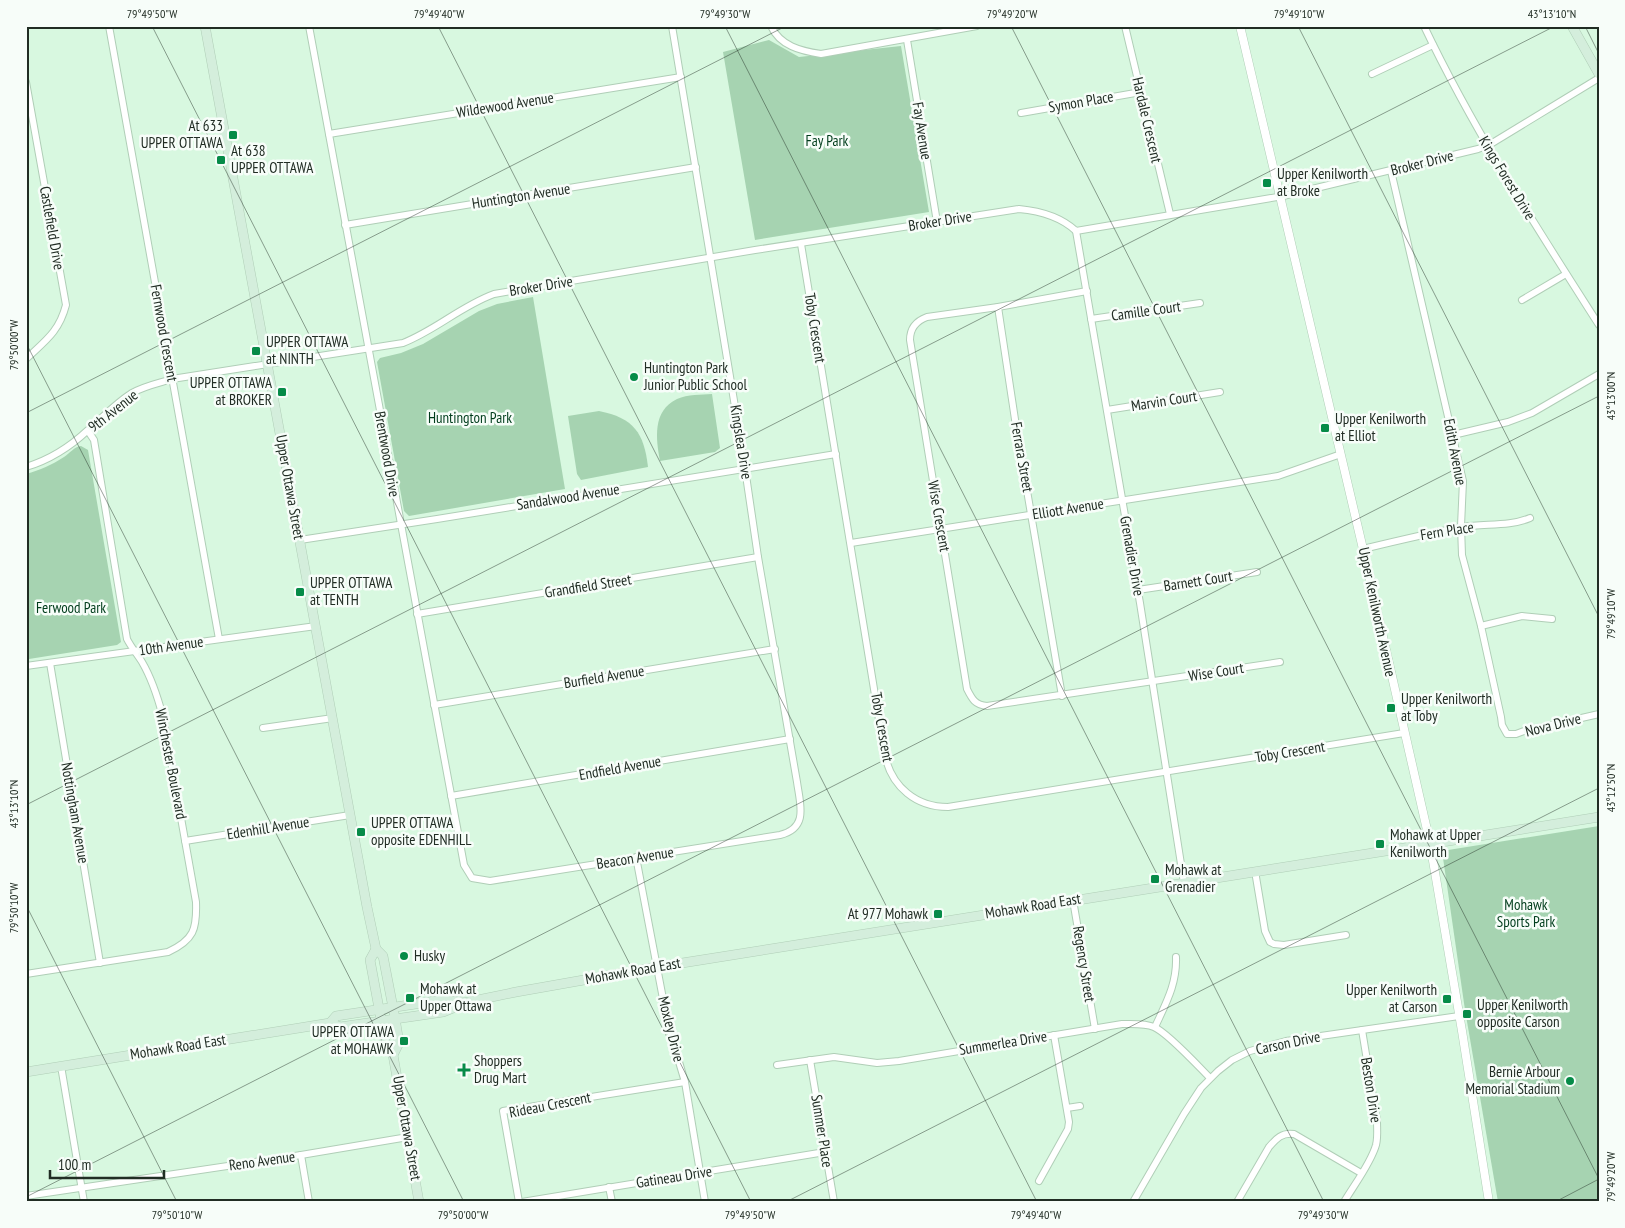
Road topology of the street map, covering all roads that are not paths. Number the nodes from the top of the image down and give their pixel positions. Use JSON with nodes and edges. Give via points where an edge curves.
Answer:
{"nodes":[{"id":1,"x":109,"y":26,"type":"edge"},
{"id":2,"x":205,"y":26,"type":"edge"},
{"id":3,"x":310,"y":26,"type":"edge"},
{"id":4,"x":672,"y":26,"type":"edge"},
{"id":5,"x":771,"y":26,"type":"edge"},
{"id":6,"x":978,"y":26,"type":"edge"},
{"id":7,"x":1125,"y":26,"type":"edge"},
{"id":8,"x":1240,"y":26,"type":"edge"},
{"id":9,"x":1424,"y":26,"type":"edge"},
{"id":10,"x":1572,"y":26,"type":"edge"},
{"id":11,"x":906,"y":40,"type":"junction"},
{"id":12,"x":1433,"y":45,"type":"junction"},
{"id":13,"x":1372,"y":74,"type":"dead end"},
{"id":14,"x":1599,"y":74,"type":"edge"},
{"id":15,"x":681,"y":77,"type":"junction"},
{"id":16,"x":1599,"y":78,"type":"edge"},
{"id":17,"x":26,"y":82,"type":"edge"},
{"id":18,"x":1141,"y":92,"type":"junction"},
{"id":19,"x":1020,"y":113,"type":"dead end"},
{"id":20,"x":329,"y":134,"type":"junction"},
{"id":21,"x":1487,"y":146,"type":"junction"},
{"id":22,"x":696,"y":167,"type":"junction"},
{"id":23,"x":1390,"y":171,"type":"junction"},
{"id":24,"x":1281,"y":196,"type":"junction"},
{"id":25,"x":1170,"y":214,"type":"junction"},
{"id":26,"x":937,"y":222,"type":"junction"},
{"id":27,"x":345,"y":225,"type":"junction"},
{"id":28,"x":1076,"y":231,"type":"junction"},
{"id":29,"x":801,"y":244,"type":"junction"},
{"id":30,"x":711,"y":258,"type":"junction"},
{"id":31,"x":1566,"y":274,"type":"junction"},
{"id":32,"x":1087,"y":291,"type":"junction"},
{"id":33,"x":1522,"y":300,"type":"dead end"},
{"id":34,"x":1200,"y":304,"type":"dead end"},
{"id":35,"x":998,"y":307,"type":"junction"},
{"id":36,"x":1091,"y":319,"type":"junction"},
{"id":37,"x":1599,"y":325,"type":"edge"},
{"id":38,"x":368,"y":348,"type":"junction"},
{"id":39,"x":26,"y":359,"type":"edge"},
{"id":40,"x":268,"y":365,"type":"junction"},
{"id":41,"x":1599,"y":374,"type":"edge"},
{"id":42,"x":172,"y":379,"type":"junction"},
{"id":43,"x":1220,"y":392,"type":"dead end"},
{"id":44,"x":1107,"y":410,"type":"junction"},
{"id":45,"x":88,"y":431,"type":"junction"},
{"id":46,"x":1453,"y":436,"type":"junction"},
{"id":47,"x":836,"y":454,"type":"junction"},
{"id":48,"x":1341,"y":454,"type":"junction"},
{"id":49,"x":26,"y":467,"type":"edge"},
{"id":50,"x":745,"y":468,"type":"junction"},
{"id":51,"x":1123,"y":501,"type":"junction"},
{"id":52,"x":1032,"y":515,"type":"junction"},
{"id":53,"x":1530,"y":518,"type":"dead end"},
{"id":54,"x":400,"y":524,"type":"junction"},
{"id":55,"x":1461,"y":527,"type":"junction"},
{"id":56,"x":941,"y":528,"type":"junction"},
{"id":57,"x":300,"y":540,"type":"junction"},
{"id":58,"x":851,"y":544,"type":"junction"},
{"id":59,"x":1363,"y":549,"type":"junction"},
{"id":60,"x":758,"y":557,"type":"junction"},
{"id":61,"x":1257,"y":572,"type":"dead end"},
{"id":62,"x":1138,"y":590,"type":"junction"},
{"id":63,"x":417,"y":614,"type":"junction"},
{"id":64,"x":1552,"y":618,"type":"dead end"},
{"id":65,"x":316,"y":626,"type":"junction"},
{"id":66,"x":1481,"y":626,"type":"junction"},
{"id":67,"x":219,"y":639,"type":"junction"},
{"id":68,"x":774,"y":649,"type":"junction"},
{"id":69,"x":134,"y":651,"type":"junction"},
{"id":70,"x":1280,"y":662,"type":"dead end"},
{"id":71,"x":50,"y":663,"type":"junction"},
{"id":72,"x":26,"y":666,"type":"edge"},
{"id":73,"x":1152,"y":681,"type":"junction"},
{"id":74,"x":1062,"y":696,"type":"junction"},
{"id":75,"x":434,"y":705,"type":"junction"},
{"id":76,"x":1599,"y":714,"type":"edge"},
{"id":77,"x":332,"y":718,"type":"junction"},
{"id":78,"x":263,"y":728,"type":"dead end"},
{"id":79,"x":1404,"y":733,"type":"junction"},
{"id":80,"x":1507,"y":734,"type":"joint"},
{"id":81,"x":790,"y":739,"type":"junction"},
{"id":82,"x":1166,"y":772,"type":"junction"},
{"id":83,"x":451,"y":796,"type":"junction"},
{"id":84,"x":350,"y":815,"type":"junction"},
{"id":85,"x":1599,"y":817,"type":"edge"},
{"id":86,"x":796,"y":826,"type":"joint"},
{"id":87,"x":185,"y":841,"type":"junction"},
{"id":88,"x":1430,"y":843,"type":"junction"},
{"id":89,"x":636,"y":857,"type":"junction"},
{"id":90,"x":1255,"y":872,"type":"junction"},
{"id":91,"x":472,"y":878,"type":"joint"},
{"id":92,"x":1184,"y":883,"type":"junction"},
{"id":93,"x":1073,"y":900,"type":"junction"},
{"id":94,"x":1346,"y":935,"type":"dead end"},
{"id":95,"x":376,"y":949,"type":"junction"},
{"id":96,"x":1176,"y":957,"type":"dead end"},
{"id":97,"x":100,"y":963,"type":"junction"},
{"id":98,"x":657,"y":967,"type":"junction"},
{"id":99,"x":26,"y":974,"type":"edge"},
{"id":100,"x":468,"y":1002,"type":"junction"},
{"id":101,"x":393,"y":1008,"type":"junction"},
{"id":102,"x":379,"y":1010,"type":"junction"},
{"id":103,"x":1459,"y":1016,"type":"junction"},
{"id":104,"x":395,"y":1018,"type":"junction"},
{"id":105,"x":381,"y":1021,"type":"junction"},
{"id":106,"x":330,"y":1022,"type":"junction"},
{"id":107,"x":1155,"y":1027,"type":"junction"},
{"id":108,"x":1095,"y":1029,"type":"junction"},
{"id":109,"x":1362,"y":1030,"type":"junction"},
{"id":110,"x":1054,"y":1035,"type":"junction"},
{"id":111,"x":393,"y":1055,"type":"junction"},
{"id":112,"x":810,"y":1060,"type":"junction"},
{"id":113,"x":777,"y":1065,"type":"dead end"},
{"id":114,"x":60,"y":1066,"type":"junction"},
{"id":115,"x":26,"y":1072,"type":"edge"},
{"id":116,"x":1210,"y":1078,"type":"junction"},
{"id":117,"x":685,"y":1082,"type":"junction"},
{"id":118,"x":1080,"y":1106,"type":"dead end"},
{"id":119,"x":1067,"y":1108,"type":"junction"},
{"id":120,"x":408,"y":1137,"type":"junction"},
{"id":121,"x":825,"y":1152,"type":"junction"},
{"id":122,"x":301,"y":1155,"type":"junction"},
{"id":123,"x":700,"y":1173,"type":"junction"},
{"id":124,"x":1361,"y":1173,"type":"junction"},
{"id":125,"x":1039,"y":1181,"type":"dead end"},
{"id":126,"x":82,"y":1187,"type":"junction"},
{"id":127,"x":609,"y":1187,"type":"junction"},
{"id":128,"x":26,"y":1196,"type":"edge"},
{"id":129,"x":84,"y":1202,"type":"edge"},
{"id":130,"x":309,"y":1202,"type":"edge"},
{"id":131,"x":420,"y":1202,"type":"edge"},
{"id":132,"x":521,"y":1202,"type":"edge"},
{"id":133,"x":612,"y":1202,"type":"edge"},
{"id":134,"x":705,"y":1202,"type":"edge"},
{"id":135,"x":834,"y":1202,"type":"edge"},
{"id":136,"x":1133,"y":1202,"type":"edge"},
{"id":137,"x":1237,"y":1202,"type":"edge"},
{"id":138,"x":1344,"y":1202,"type":"edge"},
{"id":139,"x":1489,"y":1202,"type":"edge"}],
"edges":[{"from":1,"to":42,"type":"street","name":"Fernwood Crescent"},
{"from":2,"to":40,"type":"main road","name":"Upper Ottawa Street"},
{"from":3,"to":20,"type":"street","name":"Brentwood Drive"},
{"from":4,"to":15,"type":"street","name":"Kingslea Drive"},
{"from":5,"to":11,"type":"street","via":[[793,48],[812,53],[826,54]]},
{"from":6,"to":11,"type":"street"},
{"from":7,"to":18,"type":"street","name":"Hardale Crescent"},
{"from":8,"to":24,"type":"street","name":"Upper Kenilworth Avenue"},
{"from":9,"to":12,"type":"street","name":"Kings Forest Drive"},
{"from":10,"to":14,"type":"main road"},
{"from":11,"to":26,"type":"street","name":"Fay Avenue"},
{"from":12,"to":13,"type":"street"},
{"from":12,"to":21,"type":"street","name":"Kings Forest Drive"},
{"from":15,"to":20,"type":"street","name":"Wildewood Avenue"},
{"from":15,"to":22,"type":"street","name":"Kingslea Drive"},
{"from":16,"to":21,"type":"street","name":"Broker Drive"},
{"from":17,"to":39,"type":"street","name":"Castlefield Drive","via":[[66,305],[55,332]]},
{"from":18,"to":19,"type":"street","name":"Symon Place"},
{"from":18,"to":25,"type":"street","name":"Hardale Crescent"},
{"from":20,"to":27,"type":"street","name":"Brentwood Drive"},
{"from":21,"to":23,"type":"street","name":"Broker Drive"},
{"from":21,"to":31,"type":"street","name":"Kings Forest Drive"},
{"from":22,"to":27,"type":"street","name":"Huntington Avenue"},
{"from":22,"to":30,"type":"street","name":"Kingslea Drive"},
{"from":23,"to":24,"type":"street","name":"Broker Drive"},
{"from":23,"to":46,"type":"street","name":"Edith Avenue"},
{"from":24,"to":25,"type":"street","name":"Broker Drive"},
{"from":24,"to":48,"type":"street","name":"Upper Kenilworth Avenue"},
{"from":25,"to":28,"type":"street","name":"Broker Drive"},
{"from":26,"to":28,"type":"street","name":"Broker Drive","via":[[1019,208],[1047,214]]},
{"from":26,"to":29,"type":"street","name":"Broker Drive"},
{"from":27,"to":38,"type":"street","name":"Brentwood Drive"},
{"from":28,"to":32,"type":"street","name":"Grenadier Drive"},
{"from":29,"to":30,"type":"street","name":"Broker Drive"},
{"from":29,"to":47,"type":"street","name":"Toby Crescent"},
{"from":30,"to":38,"type":"street","name":"Broker Drive","via":[[494,294],[462,308],[414,339]]},
{"from":30,"to":50,"type":"street","name":"Kingslea Drive"},
{"from":31,"to":33,"type":"street"},
{"from":31,"to":37,"type":"street","name":"Kings Forest Drive"},
{"from":32,"to":35,"type":"street","name":"Wise Crescent"},
{"from":32,"to":36,"type":"street","name":"Grenadier Drive"},
{"from":34,"to":36,"type":"street","name":"Camille Court"},
{"from":35,"to":52,"type":"street","name":"Ferrara Street"},
{"from":35,"to":56,"type":"street","name":"Wise Crescent","via":[[927,317],[918,321],[911,330]]},
{"from":36,"to":44,"type":"street","name":"Grenadier Drive"},
{"from":38,"to":40,"type":"street","name":"Broker Drive"},
{"from":38,"to":54,"type":"street","name":"Brentwood Drive"},
{"from":40,"to":42,"type":"street","name":"9th Avenue"},
{"from":40,"to":57,"type":"main road","name":"Upper Ottawa Street"},
{"from":41,"to":46,"type":"street","via":[[1532,413]]},
{"from":42,"to":45,"type":"street","name":"9th Avenue","via":[[132,393]]},
{"from":42,"to":67,"type":"street","name":"Fernwood Crescent"},
{"from":43,"to":44,"type":"street","name":"Marvin Court"},
{"from":44,"to":51,"type":"street","name":"Grenadier Drive"},
{"from":45,"to":49,"type":"street","name":"9th Avenue","via":[[52,456]]},
{"from":45,"to":69,"type":"street","name":"Winchester Boulevard","via":[[94,440],[127,639]]},
{"from":46,"to":55,"type":"street","name":"Edith Avenue","via":[[1464,481]]},
{"from":47,"to":50,"type":"street","name":"Sandalwood Avenue"},
{"from":47,"to":58,"type":"street","name":"Toby Crescent"},
{"from":48,"to":51,"type":"street","name":"Elliott Avenue","via":[[1278,476]]},
{"from":48,"to":59,"type":"street","name":"Upper Kenilworth Avenue"},
{"from":50,"to":54,"type":"street","name":"Sandalwood Avenue"},
{"from":50,"to":60,"type":"street","name":"Kingslea Drive"},
{"from":51,"to":52,"type":"street","name":"Elliott Avenue"},
{"from":51,"to":62,"type":"street","name":"Grenadier Drive"},
{"from":52,"to":56,"type":"street","name":"Elliott Avenue"},
{"from":52,"to":74,"type":"street","name":"Ferrara Street"},
{"from":53,"to":55,"type":"street","name":"Fern Place","via":[[1510,524]]},
{"from":54,"to":57,"type":"street","name":"Sandalwood Avenue"},
{"from":54,"to":63,"type":"street","name":"Brentwood Drive"},
{"from":55,"to":59,"type":"street","name":"Fern Place"},
{"from":55,"to":66,"type":"street","name":"Edith Avenue","via":[[1462,556]]},
{"from":56,"to":58,"type":"street","name":"Elliott Avenue"},
{"from":56,"to":74,"type":"street","name":"Wise Crescent","via":[[967,689],[972,700],[987,706]]},
{"from":57,"to":65,"type":"main road","name":"Upper Ottawa Street"},
{"from":58,"to":82,"type":"street","name":"Toby Crescent","via":[[887,765],[895,782],[912,797],[934,806],[948,807]]},
{"from":59,"to":79,"type":"street","name":"Upper Kenilworth Avenue"},
{"from":60,"to":63,"type":"street","name":"Grandfield Street"},
{"from":60,"to":68,"type":"street","name":"Kingslea Drive"},
{"from":61,"to":62,"type":"street","name":"Barnett Court"},
{"from":62,"to":73,"type":"street","name":"Grenadier Drive"},
{"from":63,"to":75,"type":"street","name":"Brentwood Drive"},
{"from":64,"to":66,"type":"street","via":[[1522,616]]},
{"from":65,"to":67,"type":"street","name":"10th Avenue"},
{"from":65,"to":77,"type":"main road","name":"Upper Ottawa Street"},
{"from":66,"to":80,"type":"street","name":"Edith Avenue","via":[[1502,725]]},
{"from":67,"to":69,"type":"street","name":"10th Avenue"},
{"from":68,"to":75,"type":"street","name":"Burfield Avenue"},
{"from":68,"to":81,"type":"street","name":"Kingslea Drive"},
{"from":69,"to":71,"type":"street","name":"10th Avenue"},
{"from":69,"to":87,"type":"street","name":"Winchester Boulevard","via":[[156,691],[163,717]]},
{"from":70,"to":73,"type":"street","name":"Wise Court"},
{"from":71,"to":72,"type":"street","name":"10th Avenue"},
{"from":71,"to":97,"type":"street","name":"Nottingham Avenue"},
{"from":73,"to":74,"type":"street","name":"Wise Crescent"},
{"from":73,"to":82,"type":"street","name":"Grenadier Drive"},
{"from":75,"to":83,"type":"street","name":"Brentwood Drive"},
{"from":76,"to":80,"type":"street","name":"Nova Drive"},
{"from":77,"to":78,"type":"street"},
{"from":77,"to":84,"type":"main road","name":"Upper Ottawa Street"},
{"from":79,"to":82,"type":"street","name":"Toby Crescent"},
{"from":79,"to":88,"type":"street","name":"Upper Kenilworth Avenue"},
{"from":81,"to":83,"type":"street","name":"Endfield Avenue"},
{"from":81,"to":86,"type":"street","name":"Kingslea Drive","via":[[801,810]]},
{"from":82,"to":92,"type":"street","name":"Grenadier Drive"},
{"from":83,"to":91,"type":"street","name":"Brentwood Drive","via":[[464,865]]},
{"from":84,"to":87,"type":"street","name":"Edenhill Avenue"},
{"from":84,"to":95,"type":"main road","name":"Upper Ottawa Street"},
{"from":85,"to":88,"type":"main road","name":"Mohawk Road East"},
{"from":86,"to":89,"type":"street","name":"Beacon Avenue","via":[[779,836]]},
{"from":87,"to":97,"type":"street","name":"Winchester Boulevard","via":[[197,917],[191,938],[168,952]]},
{"from":88,"to":90,"type":"main road","name":"Mohawk Road East"},
{"from":88,"to":103,"type":"street","name":"Upper Kenilworth Avenue"},
{"from":89,"to":91,"type":"street","name":"Beacon Avenue","via":[[494,881]]},
{"from":89,"to":98,"type":"street","name":"Moxley Drive"},
{"from":90,"to":92,"type":"main road","name":"Mohawk Road East"},
{"from":90,"to":94,"type":"street","via":[[1265,931],[1270,942],[1284,945]]},
{"from":92,"to":93,"type":"main road","name":"Mohawk Road East"},
{"from":93,"to":98,"type":"main road","name":"Mohawk Road East"},
{"from":93,"to":108,"type":"street","name":"Regency Street"},
{"from":95,"to":101,"type":"main road","name":"Upper Ottawa Street","via":[[383,956]]},
{"from":95,"to":102,"type":"main road","name":"Upper Ottawa Street","via":[[370,960]]},
{"from":96,"to":107,"type":"street","via":[[1174,984]]},
{"from":97,"to":99,"type":"street","name":"Winchester Boulevard"},
{"from":98,"to":100,"type":"main road","name":"Mohawk Road East"},
{"from":98,"to":117,"type":"street","name":"Moxley Drive","via":[[668,1024]]},
{"from":100,"to":101,"type":"main road","name":"Mohawk Road East","via":[[442,1000]]},
{"from":100,"to":104,"type":"main road","name":"Mohawk Road East","via":[[443,1012]]},
{"from":101,"to":102,"type":"main road","name":"Mohawk Road East"},
{"from":101,"to":104,"type":"main road","name":"Upper Ottawa Street"},
{"from":102,"to":105,"type":"main road","name":"Upper Ottawa Street"},
{"from":102,"to":106,"type":"main road","name":"Mohawk Road East","via":[[336,1016]]},
{"from":103,"to":109,"type":"street","name":"Carson Drive"},
{"from":103,"to":139,"type":"street","name":"Upper Kenilworth Avenue"},
{"from":104,"to":105,"type":"main road","name":"Mohawk Road East"},
{"from":104,"to":111,"type":"main road","name":"Upper Ottawa Street","via":[[399,1044]]},
{"from":105,"to":106,"type":"main road","name":"Mohawk Road East","via":[[340,1027]]},
{"from":105,"to":111,"type":"main road","name":"Upper Ottawa Street","via":[[386,1046]]},
{"from":106,"to":114,"type":"main road","name":"Mohawk Road East"},
{"from":107,"to":108,"type":"street","name":"Summerlea Drive","via":[[1127,1024]]},
{"from":107,"to":116,"type":"street"},
{"from":108,"to":110,"type":"street","name":"Summerlea Drive"},
{"from":109,"to":116,"type":"street","name":"Carson Drive","via":[[1267,1045],[1232,1060]]},
{"from":109,"to":124,"type":"street","name":"Beston Drive","via":[[1378,1134],[1375,1148]]},
{"from":110,"to":112,"type":"street","name":"Summerlea Drive","via":[[899,1061],[877,1063],[834,1056]]},
{"from":110,"to":119,"type":"street"},
{"from":111,"to":120,"type":"main road","name":"Upper Ottawa Street"},
{"from":112,"to":113,"type":"street","name":"Summerlea Drive"},
{"from":112,"to":121,"type":"street","name":"Summer Place"},
{"from":114,"to":115,"type":"main road","name":"Mohawk Road East"},
{"from":114,"to":126,"type":"street"},
{"from":116,"to":136,"type":"street","name":"Carson Drive","via":[[1184,1114]]},
{"from":117,"to":123,"type":"street","name":"Moxley Drive"},
{"from":117,"to":132,"type":"street","name":"Rideau Crescent","via":[[502,1111]]},
{"from":118,"to":119,"type":"street"},
{"from":119,"to":125,"type":"street","via":[[1068,1129]]},
{"from":120,"to":122,"type":"street","name":"Reno Avenue"},
{"from":120,"to":131,"type":"main road","name":"Upper Ottawa Street"},
{"from":121,"to":123,"type":"street","name":"Gatineau Drive"},
{"from":121,"to":135,"type":"street","name":"Summer Place"},
{"from":122,"to":126,"type":"street","name":"Reno Avenue"},
{"from":122,"to":130,"type":"street"},
{"from":123,"to":127,"type":"street","name":"Gatineau Drive"},
{"from":123,"to":134,"type":"street","name":"Moxley Drive"},
{"from":124,"to":137,"type":"street","via":[[1294,1134],[1283,1134],[1269,1147]]},
{"from":124,"to":138,"type":"street","name":"Beston Drive"},
{"from":126,"to":128,"type":"street","name":"Reno Avenue"},
{"from":126,"to":129,"type":"street"},
{"from":127,"to":132,"type":"street","name":"Gatineau Drive"},
{"from":127,"to":133,"type":"street"}]}
